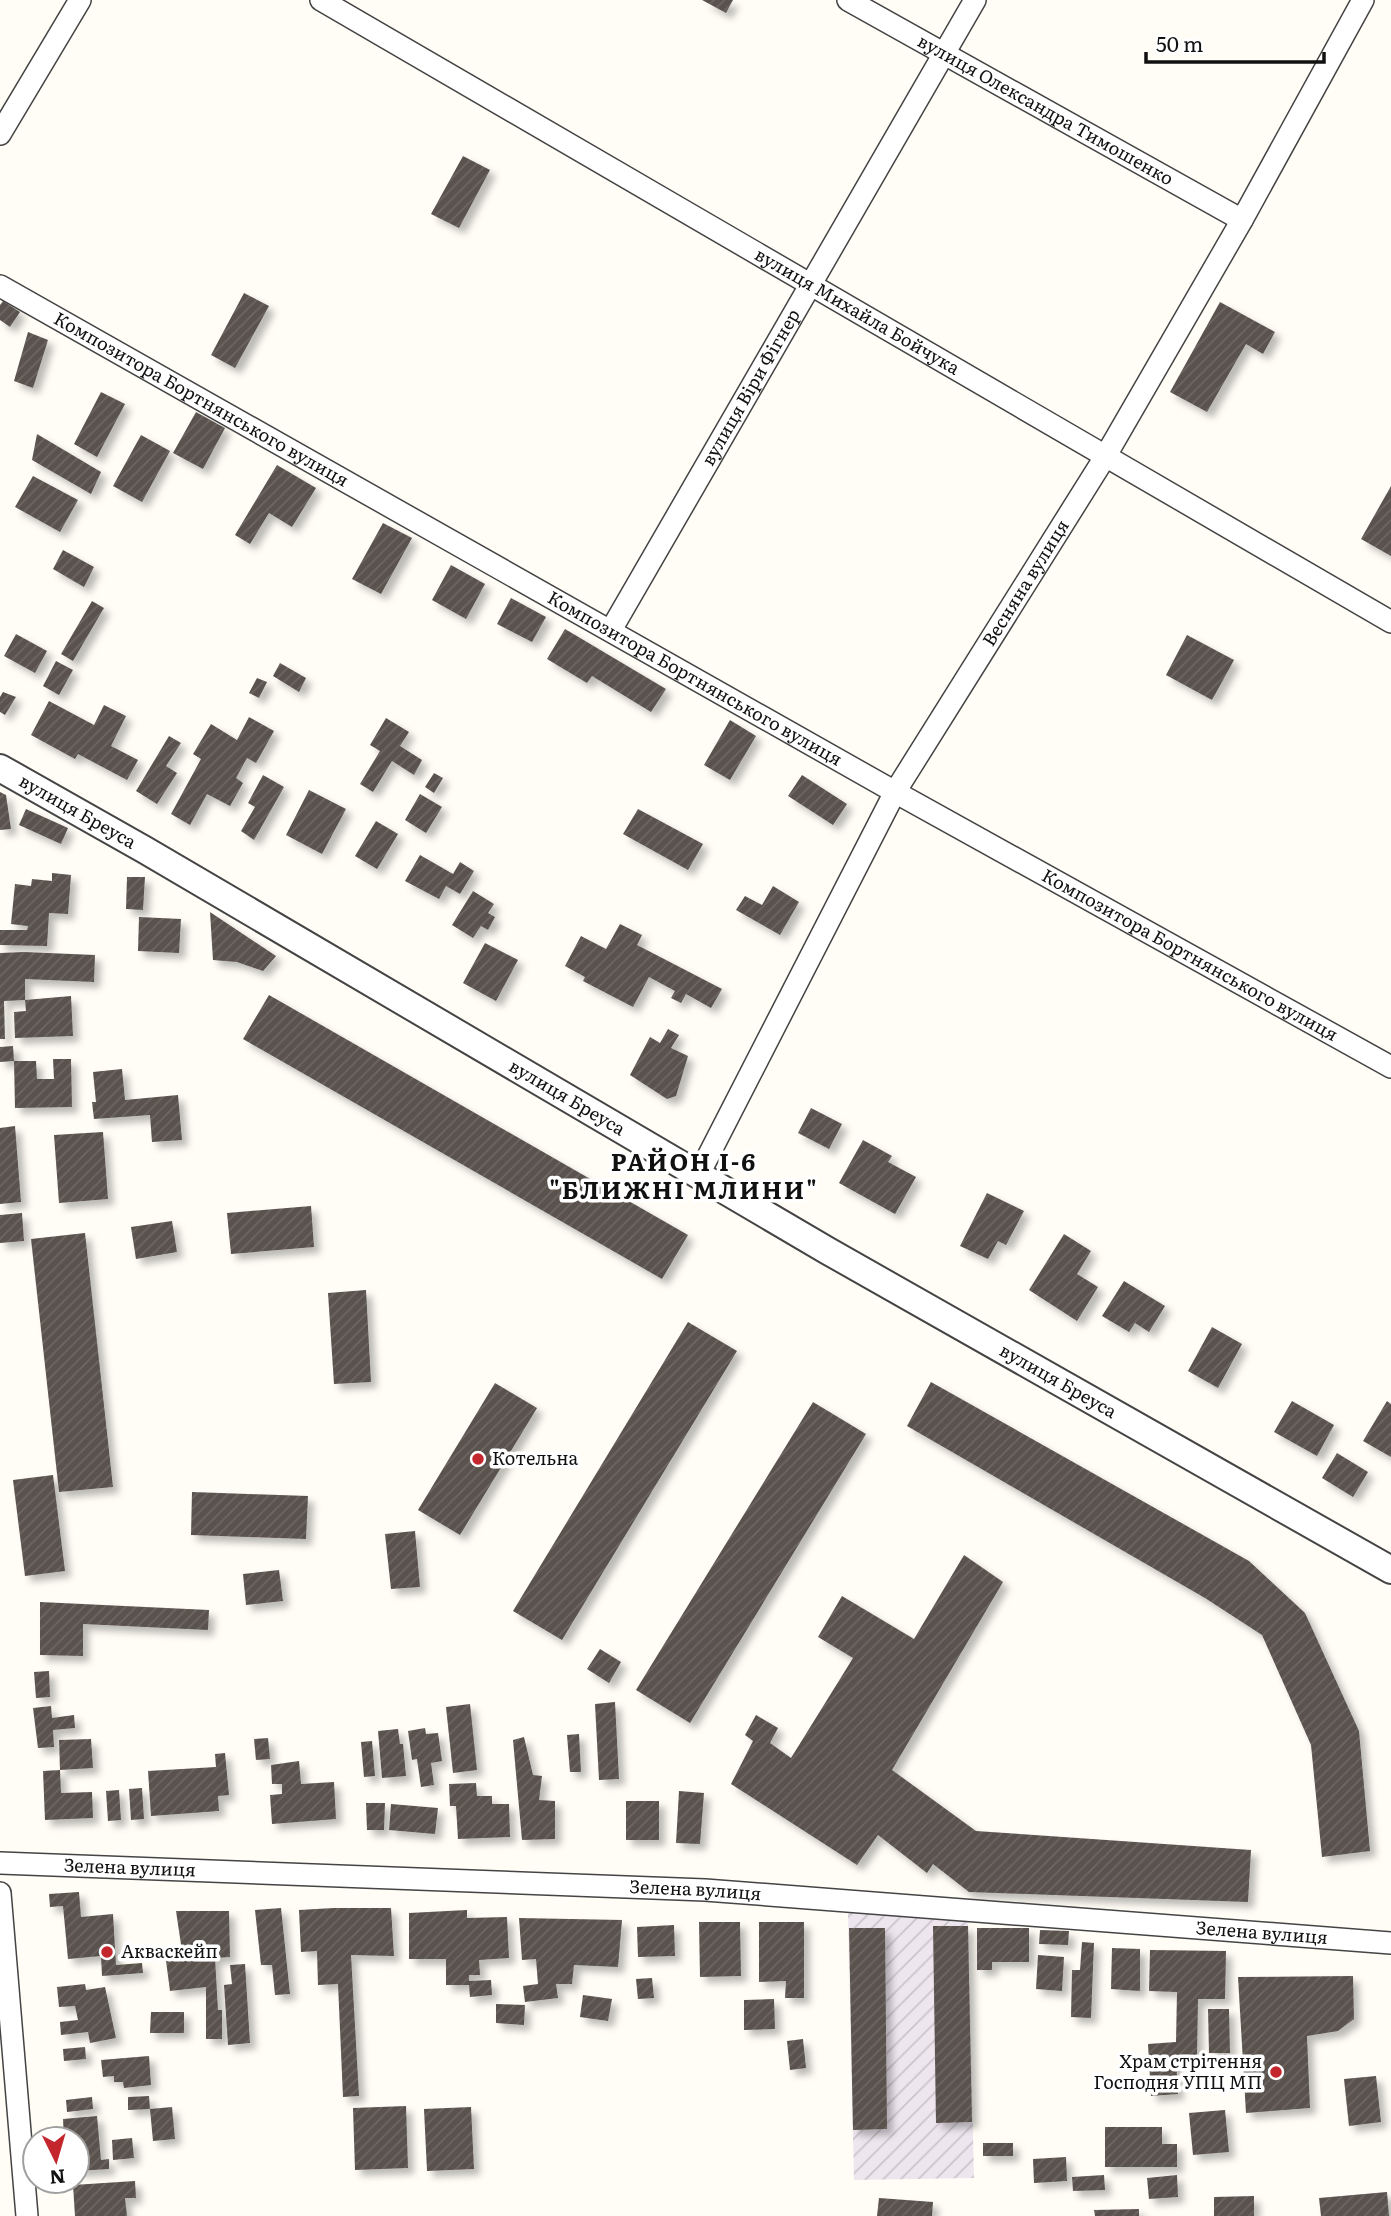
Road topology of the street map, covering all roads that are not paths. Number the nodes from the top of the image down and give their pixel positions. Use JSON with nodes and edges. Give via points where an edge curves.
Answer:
{"nodes":[{"id":1,"x":80,"y":0,"type":"edge"},
{"id":2,"x":321,"y":0,"type":"edge"},
{"id":3,"x":848,"y":0,"type":"edge"},
{"id":4,"x":975,"y":0,"type":"edge"},
{"id":5,"x":1363,"y":0,"type":"edge"},
{"id":6,"x":945,"y":54,"type":"junction"},
{"id":7,"x":0,"y":134,"type":"edge"},
{"id":8,"x":1242,"y":220,"type":"junction"},
{"id":9,"x":809,"y":284,"type":"junction"},
{"id":10,"x":0,"y":286,"type":"edge"},
{"id":11,"x":1105,"y":457,"type":"junction"},
{"id":12,"x":1391,"y":622,"type":"edge"},
{"id":13,"x":611,"y":630,"type":"junction"},
{"id":14,"x":0,"y":768,"type":"edge"},
{"id":15,"x":895,"y":792,"type":"junction"},
{"id":16,"x":1391,"y":1067,"type":"edge"},
{"id":17,"x":699,"y":1174,"type":"junction"},
{"id":18,"x":1391,"y":1570,"type":"edge"},
{"id":19,"x":0,"y":1863,"type":"edge"},
{"id":20,"x":0,"y":1893,"type":"edge"},
{"id":21,"x":1391,"y":1943,"type":"edge"},
{"id":22,"x":27,"y":2216,"type":"edge"}],
"edges":[{"from":1,"to":7,"type":"street"},
{"from":2,"to":9,"type":"street","name":"вулиця Михайла Бойчука"},
{"from":3,"to":6,"type":"street","name":"вулиця Олександра Тимошенко"},
{"from":4,"to":6,"type":"street","name":"вулиця Віри Фігнер"},
{"from":5,"to":8,"type":"street","name":"Весняна вулиця"},
{"from":6,"to":8,"type":"street","name":"вулиця Олександра Тимошенко"},
{"from":6,"to":9,"type":"street","name":"вулиця Віри Фігнер"},
{"from":8,"to":11,"type":"street","name":"Весняна вулиця"},
{"from":9,"to":11,"type":"street","name":"вулиця Михайла Бойчука"},
{"from":9,"to":13,"type":"street","name":"вулиця Віри Фігнер"},
{"from":10,"to":13,"type":"street","name":"Композитора Бортнянського вулиця"},
{"from":11,"to":12,"type":"street","name":"вулиця Михайла Бойчука"},
{"from":11,"to":15,"type":"street","name":"Весняна вулиця"},
{"from":13,"to":15,"type":"street","name":"Композитора Бортнянського вулиця"},
{"from":14,"to":17,"type":"street","name":"вулиця Бреуса"},
{"from":15,"to":16,"type":"street","name":"Композитора Бортнянського вулиця"},
{"from":15,"to":17,"type":"street","name":"Весняна вулиця"},
{"from":17,"to":18,"type":"street","name":"вулиця Бреуса"},
{"from":19,"to":21,"type":"street","name":"Зелена вулиця","via":[[705,1890]]},
{"from":20,"to":22,"type":"street"}]}
